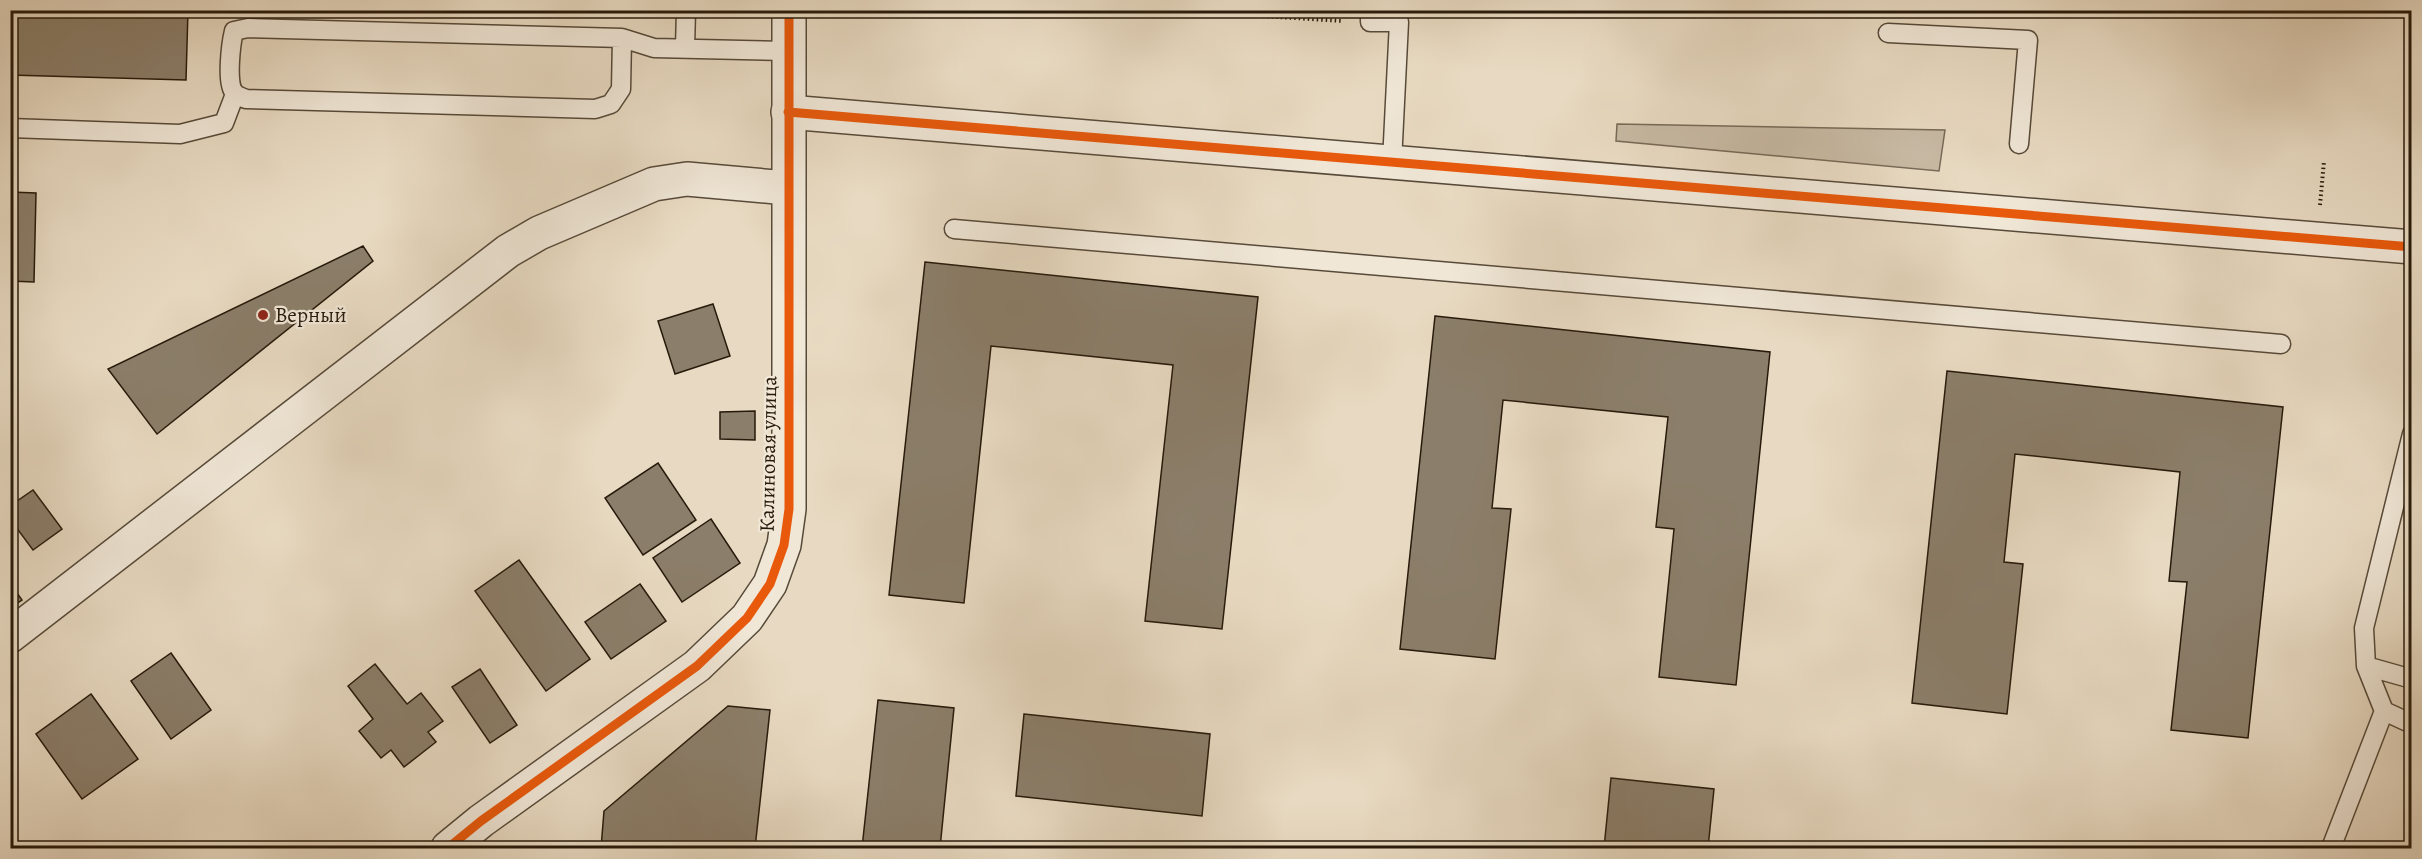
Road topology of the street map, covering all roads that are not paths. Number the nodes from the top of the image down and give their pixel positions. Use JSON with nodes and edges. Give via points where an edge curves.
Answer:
{"nodes":[{"id":1,"x":686,"y":10,"type":"edge"},
{"id":2,"x":789,"y":10,"type":"edge"},
{"id":3,"x":1370,"y":16,"type":"edge"},
{"id":4,"x":1888,"y":33,"type":"dead end"},
{"id":5,"x":622,"y":38,"type":"junction"},
{"id":6,"x":685,"y":48,"type":"junction"},
{"id":7,"x":788,"y":51,"type":"junction"},
{"id":8,"x":235,"y":94,"type":"junction"},
{"id":9,"x":788,"y":112,"type":"junction"},
{"id":10,"x":10,"y":128,"type":"edge"},
{"id":11,"x":2019,"y":144,"type":"dead end"},
{"id":12,"x":1392,"y":162,"type":"junction"},
{"id":13,"x":787,"y":188,"type":"junction"},
{"id":14,"x":954,"y":229,"type":"dead end"},
{"id":15,"x":2412,"y":247,"type":"edge"},
{"id":16,"x":2280,"y":344,"type":"dead end"},
{"id":17,"x":2412,"y":434,"type":"edge"},
{"id":18,"x":10,"y":636,"type":"edge"},
{"id":19,"x":2366,"y":666,"type":"junction"},
{"id":20,"x":2412,"y":679,"type":"edge"},
{"id":21,"x":2384,"y":711,"type":"junction"},
{"id":22,"x":2412,"y":724,"type":"edge"},
{"id":23,"x":448,"y":849,"type":"edge"},
{"id":24,"x":2331,"y":849,"type":"edge"}],
"edges":[{"from":1,"to":6,"type":"lane"},
{"from":2,"to":7,"type":"street","name":"Калиновая улица"},
{"from":3,"to":12,"type":"lane","via":[[1399,22]]},
{"from":4,"to":11,"type":"lane","via":[[2028,40]]},
{"from":5,"to":6,"type":"lane","via":[[654,48]]},
{"from":5,"to":8,"type":"lane","via":[[621,89],[611,104],[595,109],[246,99]]},
{"from":5,"to":8,"type":"lane","via":[[248,28],[234,31],[231,42],[230,86]]},
{"from":6,"to":7,"type":"lane"},
{"from":7,"to":9,"type":"street","name":"Калиновая улица"},
{"from":8,"to":10,"type":"lane","via":[[224,123],[180,134]]},
{"from":9,"to":12,"type":"street"},
{"from":9,"to":13,"type":"street","name":"Калиновая улица"},
{"from":12,"to":15,"type":"street"},
{"from":13,"to":18,"type":"street","via":[[687,179],[654,184],[539,233],[508,251]]},
{"from":13,"to":23,"type":"street","name":"Калиновая улица","via":[[789,509],[784,544],[770,584],[747,618],[697,666],[481,821]]},
{"from":14,"to":16,"type":"lane"},
{"from":17,"to":19,"type":"lane","via":[[2364,628]]},
{"from":19,"to":20,"type":"lane"},
{"from":19,"to":21,"type":"lane"},
{"from":21,"to":22,"type":"lane"},
{"from":21,"to":24,"type":"lane"}]}
